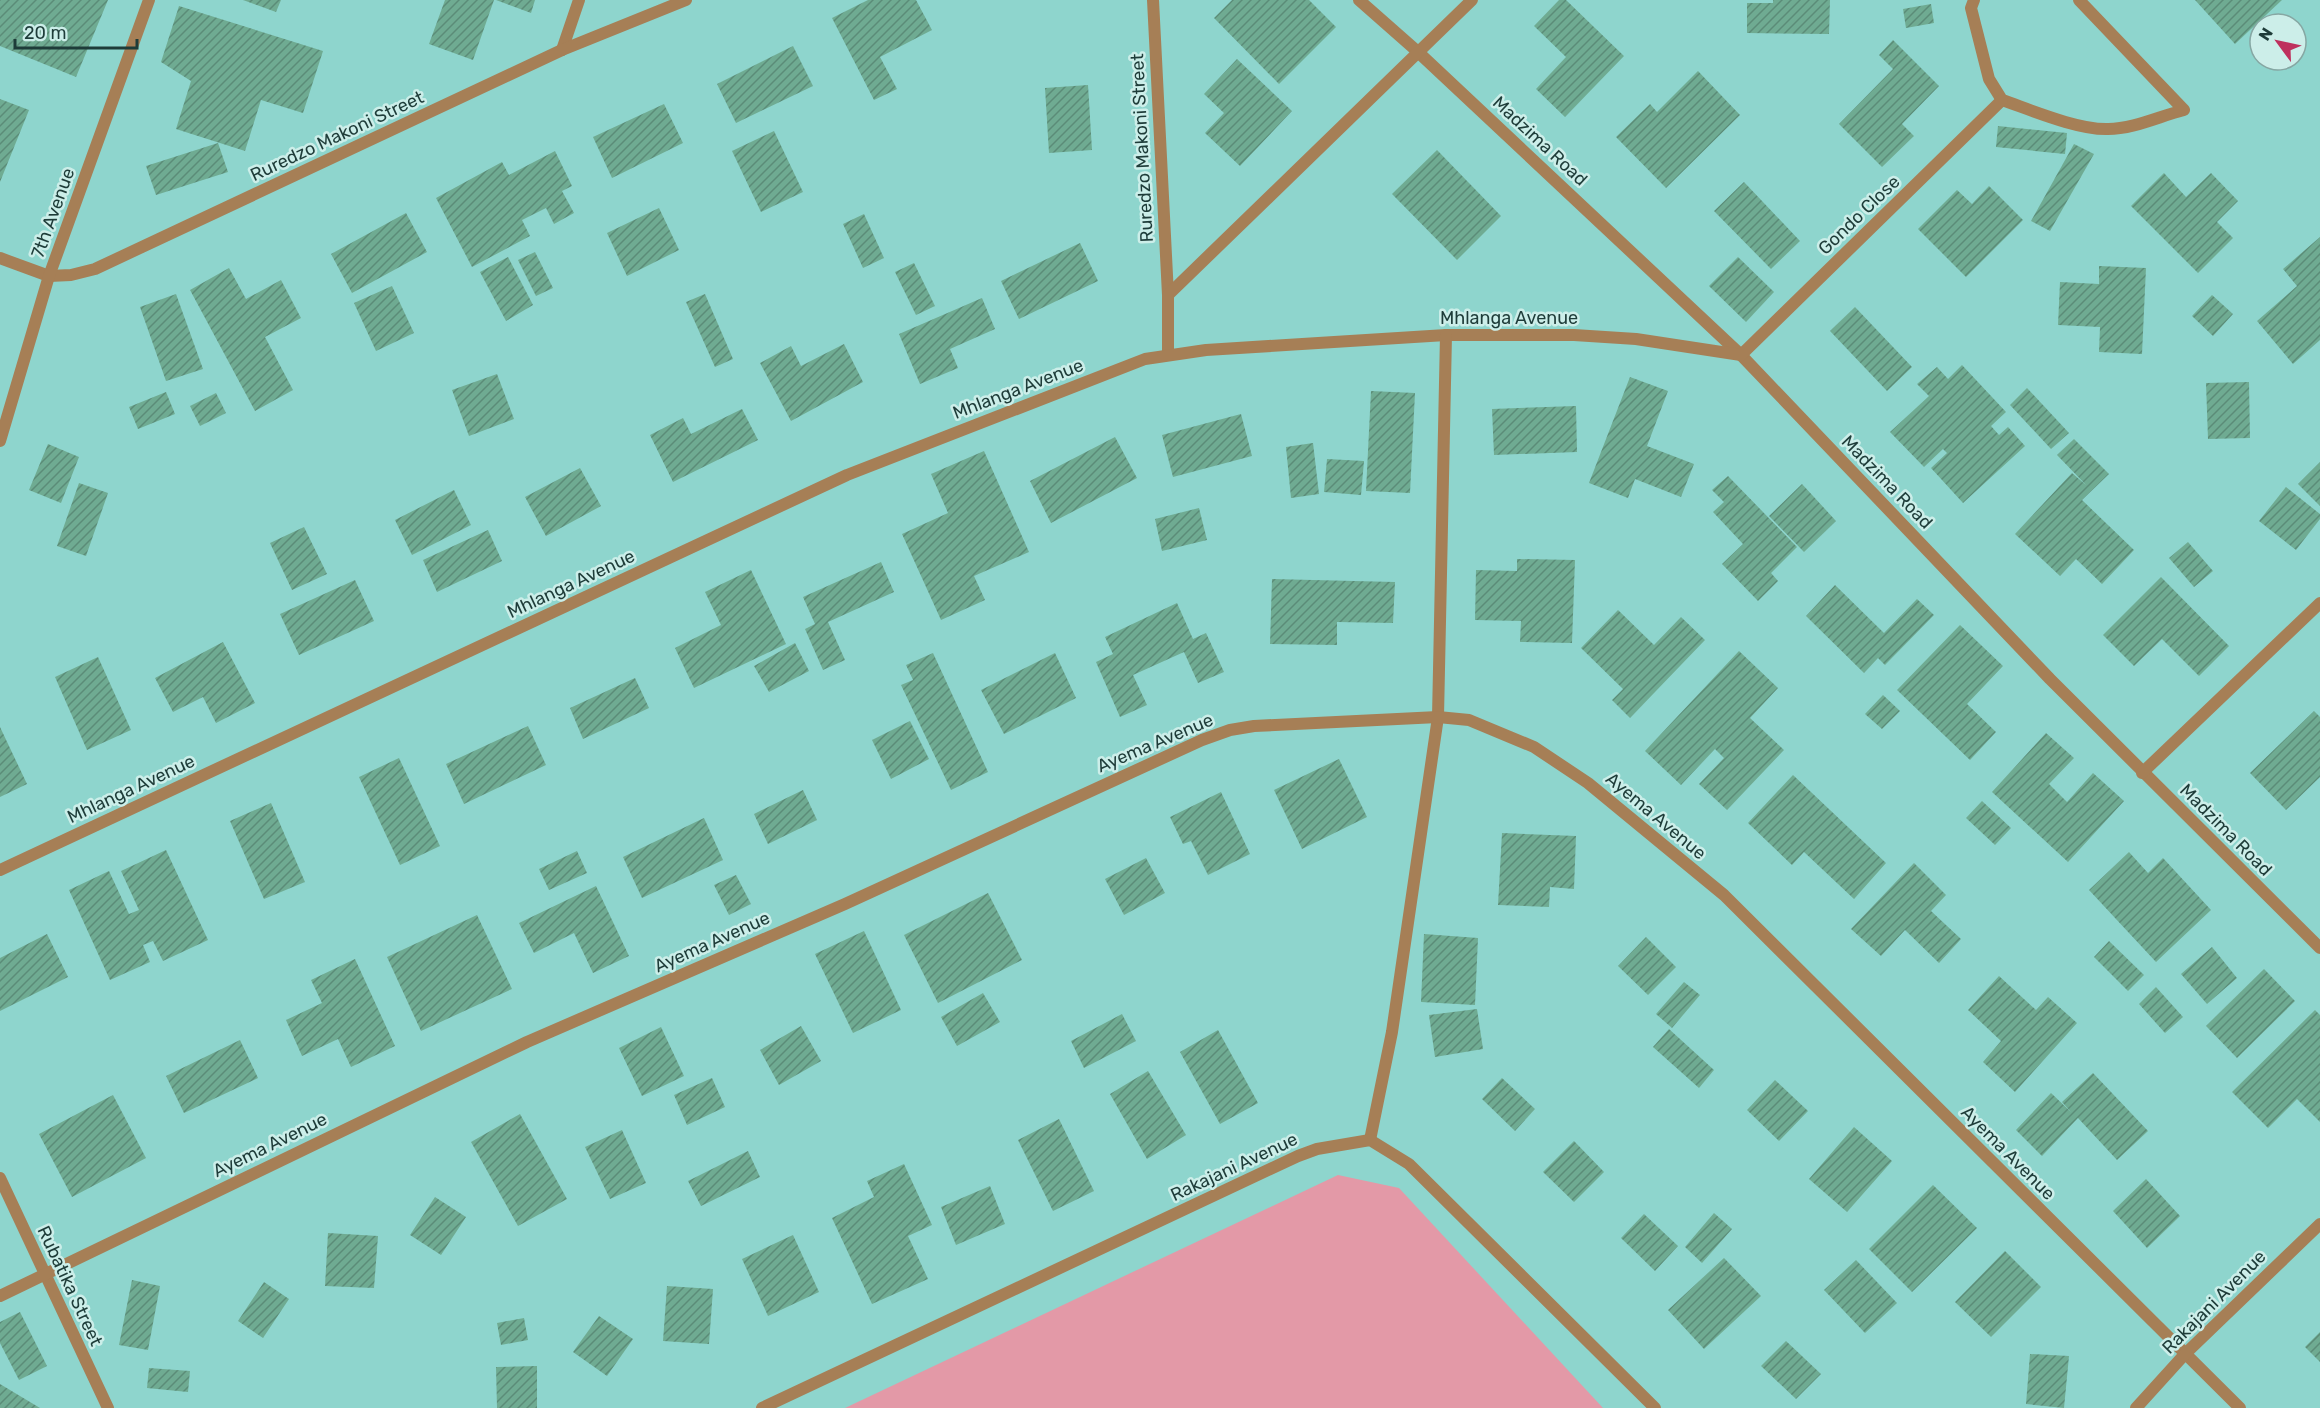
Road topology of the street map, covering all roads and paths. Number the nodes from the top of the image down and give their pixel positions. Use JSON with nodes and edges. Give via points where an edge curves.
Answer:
{"nodes":[{"id":1,"x":148,"y":0,"type":"edge"},
{"id":2,"x":579,"y":0,"type":"edge"},
{"id":3,"x":686,"y":0,"type":"edge"},
{"id":4,"x":1153,"y":0,"type":"edge"},
{"id":5,"x":1359,"y":0,"type":"edge"},
{"id":6,"x":1472,"y":0,"type":"edge"},
{"id":7,"x":1974,"y":0,"type":"edge"},
{"id":8,"x":2079,"y":0,"type":"edge"},
{"id":9,"x":562,"y":50,"type":"junction"},
{"id":10,"x":1418,"y":52,"type":"junction"},
{"id":11,"x":2002,"y":100,"type":"junction"},
{"id":12,"x":0,"y":258,"type":"edge"},
{"id":13,"x":50,"y":276,"type":"junction"},
{"id":14,"x":1168,"y":295,"type":"junction"},
{"id":15,"x":1446,"y":335,"type":"junction"},
{"id":16,"x":1168,"y":355,"type":"junction"},
{"id":17,"x":1741,"y":355,"type":"junction"},
{"id":18,"x":0,"y":441,"type":"edge"},
{"id":19,"x":2320,"y":603,"type":"edge"},
{"id":20,"x":1438,"y":717,"type":"junction"},
{"id":21,"x":2142,"y":772,"type":"junction"},
{"id":22,"x":0,"y":870,"type":"edge"},
{"id":23,"x":2320,"y":948,"type":"edge"},
{"id":24,"x":1371,"y":1140,"type":"junction"},
{"id":25,"x":0,"y":1178,"type":"edge"},
{"id":26,"x":2320,"y":1224,"type":"edge"},
{"id":27,"x":45,"y":1275,"type":"junction"},
{"id":28,"x":0,"y":1296,"type":"edge"},
{"id":29,"x":2185,"y":1354,"type":"junction"},
{"id":30,"x":108,"y":1408,"type":"edge"},
{"id":31,"x":762,"y":1408,"type":"edge"},
{"id":32,"x":1655,"y":1408,"type":"edge"},
{"id":33,"x":2136,"y":1408,"type":"edge"},
{"id":34,"x":2240,"y":1408,"type":"edge"}],
"edges":[{"from":1,"to":13,"type":"street","name":"7th Avenue"},
{"from":2,"to":9,"type":"street"},
{"from":3,"to":9,"type":"street","name":"Ruredzo Makoni Street"},
{"from":4,"to":14,"type":"street","name":"Ruredzo Makoni Street"},
{"from":5,"to":10,"type":"street","name":"Madzima Road"},
{"from":6,"to":10,"type":"street"},
{"from":7,"to":11,"type":"street","via":[[1971,8],[1989,79]]},
{"from":8,"to":11,"type":"street","via":[[2184,110],[2108,129],[2077,124]]},
{"from":9,"to":13,"type":"street","name":"Ruredzo Makoni Street","via":[[95,269]]},
{"from":10,"to":14,"type":"street"},
{"from":10,"to":17,"type":"street","name":"Madzima Road"},
{"from":11,"to":17,"type":"street","name":"Gondo Close"},
{"from":12,"to":13,"type":"street","name":"Ruredzo Makoni Street"},
{"from":13,"to":18,"type":"street","name":"7th Avenue"},
{"from":14,"to":16,"type":"street"},
{"from":15,"to":16,"type":"street","name":"Mhlanga Avenue"},
{"from":15,"to":17,"type":"street","name":"Mhlanga Avenue","via":[[1594,336]]},
{"from":15,"to":20,"type":"street"},
{"from":16,"to":22,"type":"street","name":"Mhlanga Avenue","via":[[1124,366],[847,475]]},
{"from":17,"to":21,"type":"street","name":"Madzima Road"},
{"from":19,"to":21,"type":"street"},
{"from":20,"to":24,"type":"street","via":[[1392,1032]]},
{"from":20,"to":27,"type":"street","name":"Ayema Avenue","via":[[1254,726],[1202,740],[845,904],[527,1042]]},
{"from":20,"to":29,"type":"street","name":"Ayema Avenue","via":[[1469,720],[1534,747],[1588,783],[1724,895]]},
{"from":21,"to":23,"type":"street","name":"Madzima Road"},
{"from":24,"to":31,"type":"street","name":"Rakajani Avenue","via":[[1298,1156]]},
{"from":24,"to":32,"type":"street","via":[[1409,1164]]},
{"from":25,"to":27,"type":"street","name":"Rubatika Street"},
{"from":26,"to":29,"type":"street","name":"Rakajani Avenue"},
{"from":27,"to":28,"type":"street","name":"Ayema Avenue"},
{"from":27,"to":30,"type":"street","name":"Rubatika Street"},
{"from":29,"to":33,"type":"street","name":"Rakajani Avenue"},
{"from":29,"to":34,"type":"street","name":"Ayema Avenue"}]}
